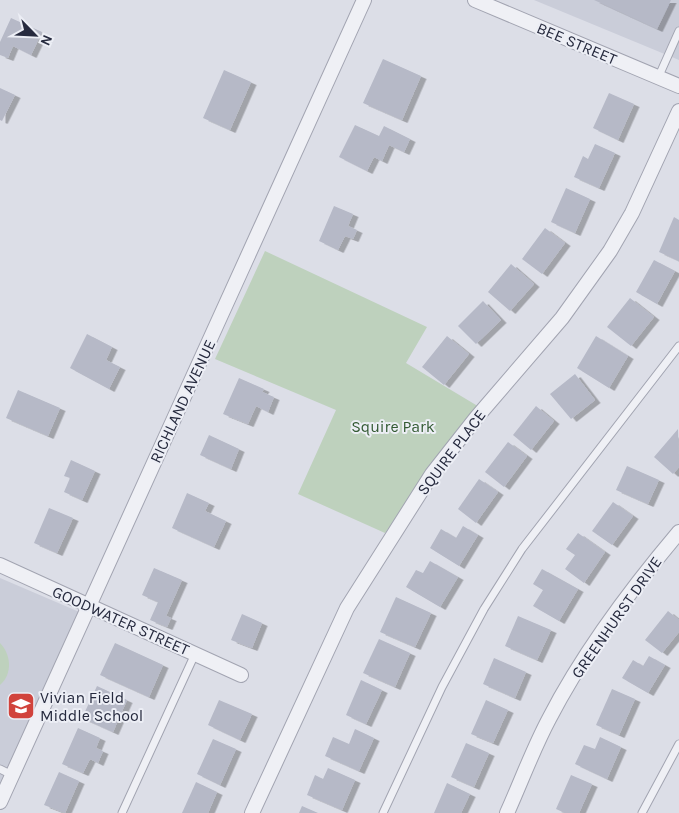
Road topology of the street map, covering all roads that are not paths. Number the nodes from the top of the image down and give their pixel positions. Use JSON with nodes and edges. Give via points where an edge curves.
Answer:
{"nodes":[{"id":1,"x":364,"y":0,"type":"edge"},
{"id":2,"x":475,"y":0,"type":"edge"},
{"id":3,"x":679,"y":31,"type":"edge"},
{"id":4,"x":658,"y":78,"type":"junction"},
{"id":5,"x":679,"y":86,"type":"edge"},
{"id":6,"x":679,"y":111,"type":"edge"},
{"id":7,"x":679,"y":346,"type":"edge"},
{"id":8,"x":679,"y":532,"type":"edge"},
{"id":9,"x":0,"y":565,"type":"edge"},
{"id":10,"x":88,"y":605,"type":"junction"},
{"id":11,"x":195,"y":654,"type":"junction"},
{"id":12,"x":242,"y":675,"type":"dead end"},
{"id":13,"x":679,"y":744,"type":"edge"},
{"id":14,"x":6,"y":772,"type":"edge"},
{"id":15,"x":0,"y":802,"type":"edge"},
{"id":16,"x":122,"y":813,"type":"edge"},
{"id":17,"x":252,"y":813,"type":"edge"},
{"id":18,"x":383,"y":813,"type":"edge"},
{"id":19,"x":507,"y":813,"type":"edge"},
{"id":20,"x":642,"y":813,"type":"edge"}],
"edges":[{"from":1,"to":10,"type":"street","name":"RICHLAND AVENUE"},
{"from":2,"to":4,"type":"street","name":"BEE STREET"},
{"from":3,"to":4,"type":"lane"},
{"from":4,"to":5,"type":"street","name":"BEE STREET"},
{"from":6,"to":17,"type":"street","name":"SQUIRE PLACE","via":[[632,213],[610,251],[562,318],[432,474],[347,608]]},
{"from":7,"to":18,"type":"lane","via":[[522,549],[484,608]]},
{"from":8,"to":19,"type":"street","name":"GREENHURST DRIVE","via":[[637,582],[585,656],[548,720]]},
{"from":9,"to":10,"type":"street","name":"GOODWATER STREET"},
{"from":10,"to":11,"type":"street","name":"GOODWATER STREET"},
{"from":10,"to":14,"type":"street","name":"RICHLAND AVENUE"},
{"from":11,"to":12,"type":"street","name":"GOODWATER STREET"},
{"from":11,"to":16,"type":"lane"},
{"from":13,"to":20,"type":"lane"},
{"from":14,"to":15,"type":"street","name":"RICHLAND AVENUE"}]}
